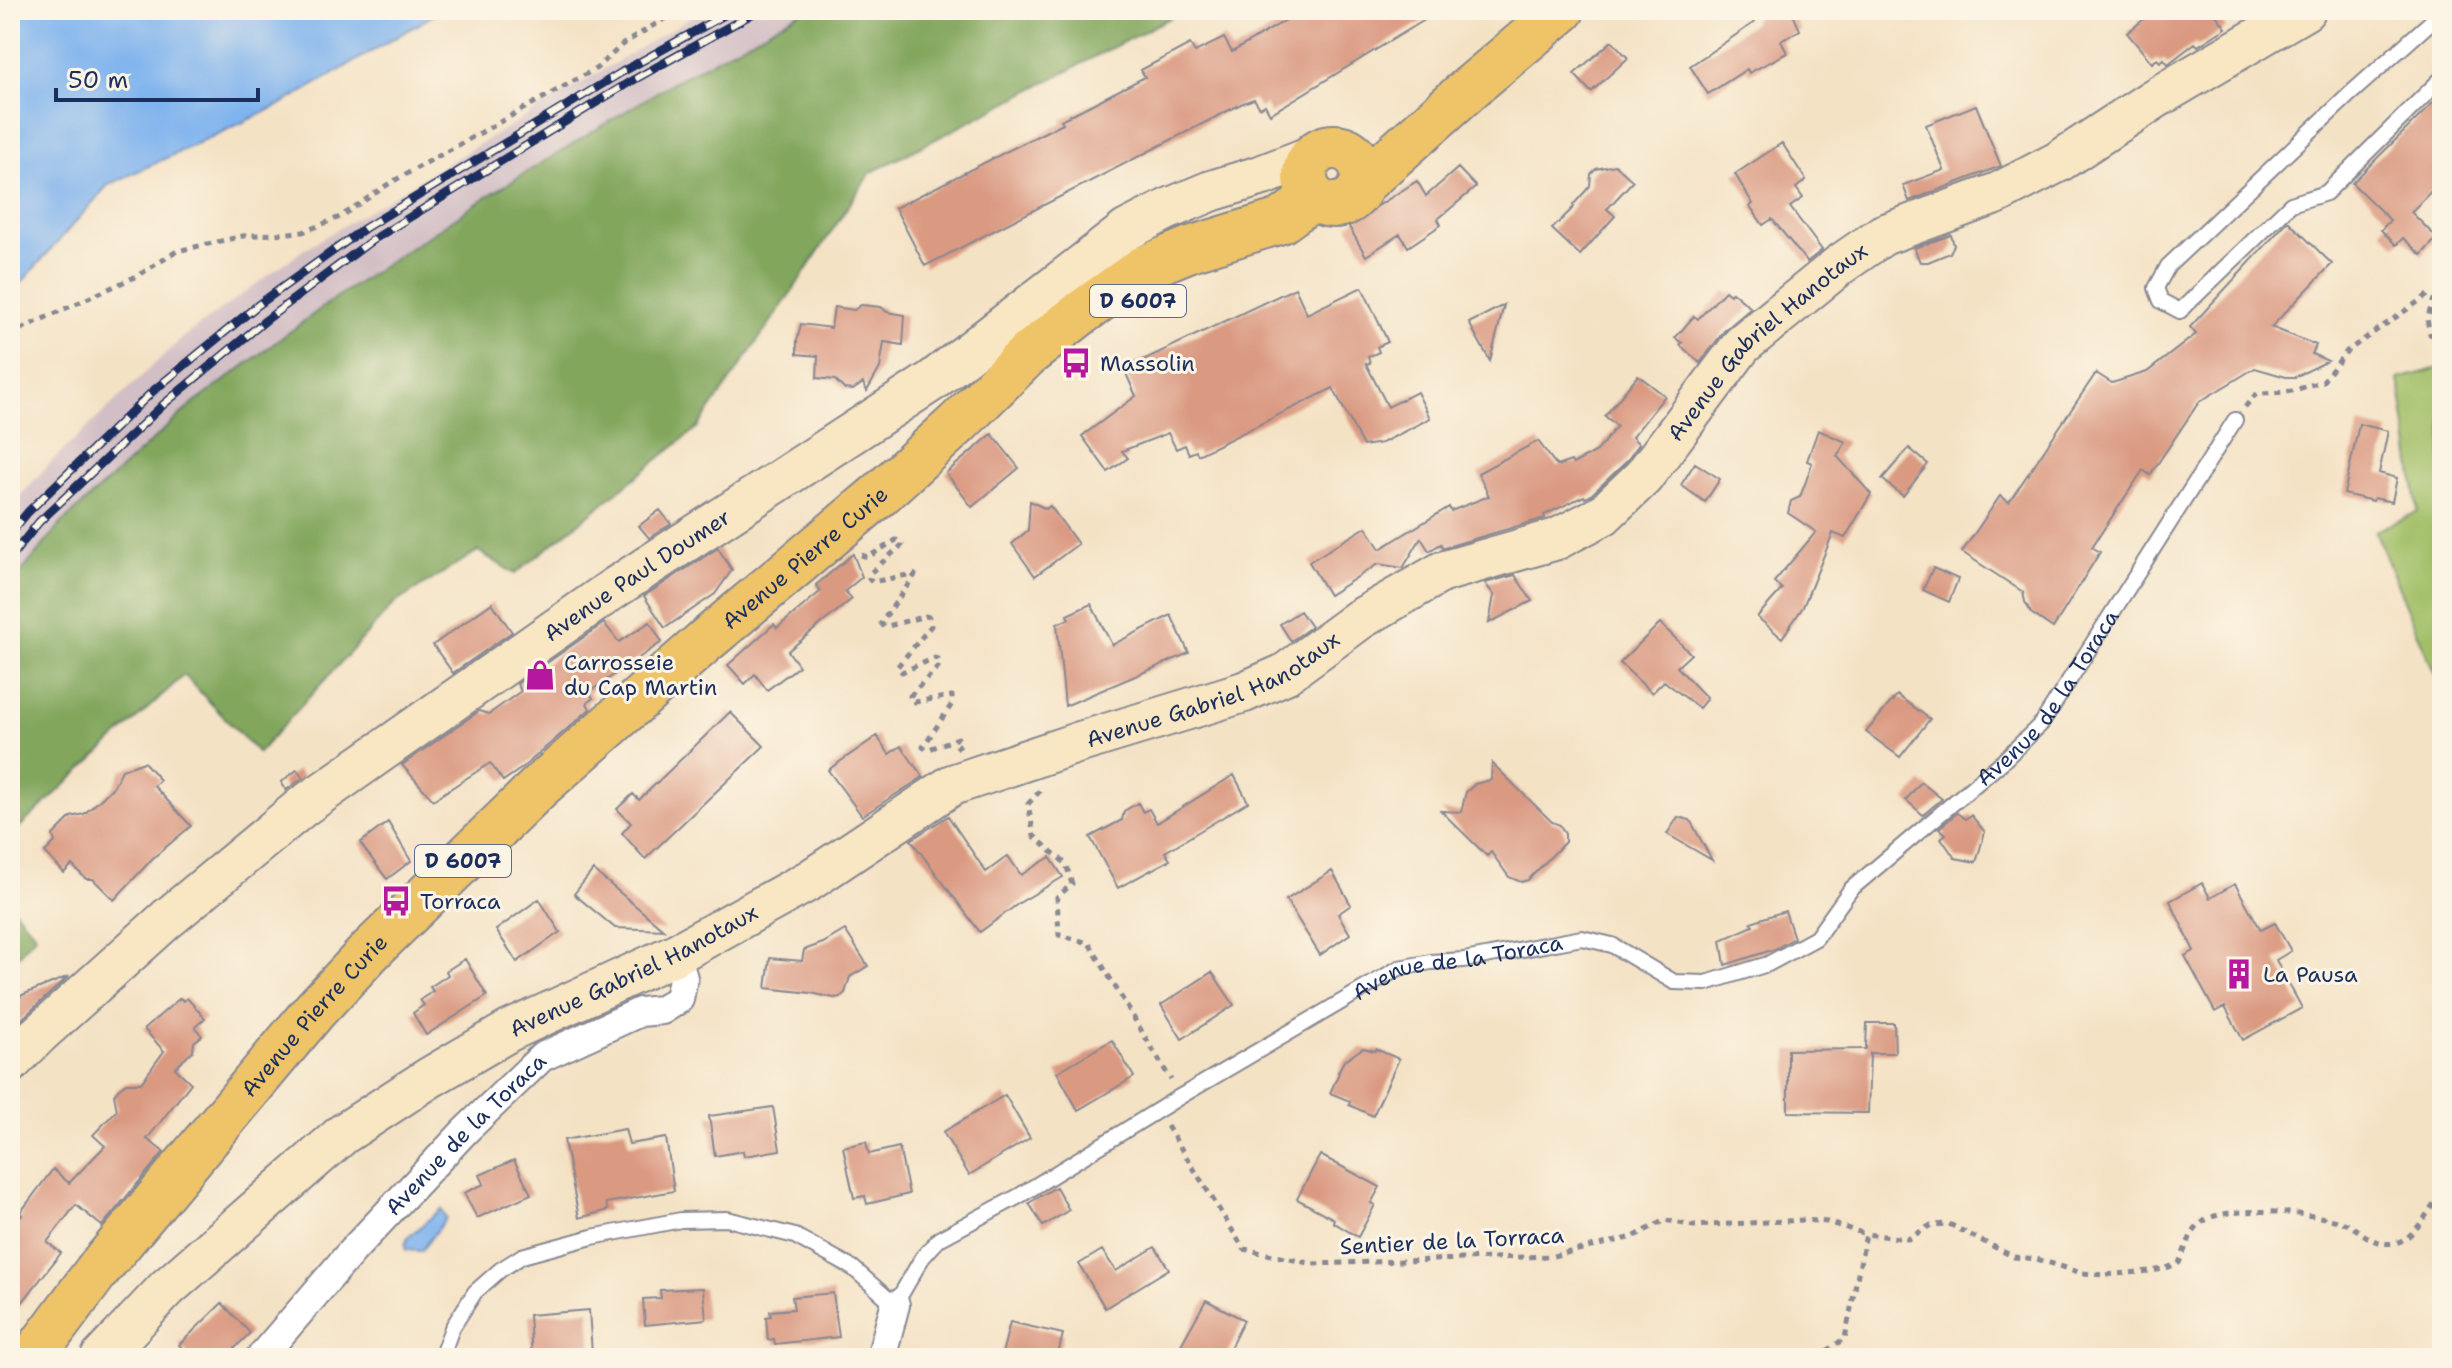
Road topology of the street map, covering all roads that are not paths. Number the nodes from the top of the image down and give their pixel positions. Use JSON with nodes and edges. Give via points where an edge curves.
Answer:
{"nodes":[{"id":1,"x":1562,"y":10,"type":"edge"},
{"id":2,"x":2305,"y":10,"type":"edge"},
{"id":3,"x":2442,"y":12,"type":"edge"},
{"id":4,"x":2442,"y":78,"type":"edge"},
{"id":5,"x":1327,"y":178,"type":"junction"},
{"id":6,"x":2235,"y":420,"type":"road end"},
{"id":7,"x":676,"y":954,"type":"junction"},
{"id":8,"x":10,"y":1063,"type":"edge"},
{"id":9,"x":895,"y":1305,"type":"junction"},
{"id":10,"x":32,"y":1358,"type":"edge"},
{"id":11,"x":101,"y":1358,"type":"edge"},
{"id":12,"x":260,"y":1358,"type":"edge"},
{"id":13,"x":441,"y":1358,"type":"edge"},
{"id":14,"x":881,"y":1358,"type":"edge"}],
"edges":[{"from":1,"to":5,"type":"main road","number":"D 6007","via":[[1472,86]]},
{"from":2,"to":7,"type":"main road","name":"Avenue Gabriel Hanotaux","via":[[2058,162],[1998,193],[1883,235],[1841,264],[1742,345],[1643,477],[1603,515],[1557,539],[1442,572],[1360,619],[1285,674],[1244,692],[952,785],[810,880]]},
{"from":3,"to":4,"type":"lane","via":[[2168,266],[2156,288],[2161,301],[2180,311],[2291,204],[2326,193]]},
{"from":5,"to":8,"type":"main road","name":"Avenue Paul Doumer","via":[[1263,175],[1211,191],[1127,230],[932,381],[613,589],[302,807],[167,919]]},
{"from":5,"to":10,"type":"main road","name":"Avenue Pierre Curie","number":"D 6007","via":[[1316,224],[1296,237],[1164,287],[1118,312],[1043,374],[957,424],[539,787],[372,949],[265,1067]]},
{"from":6,"to":9,"type":"lane","name":"Avenue de la Toraca","via":[[2042,723],[1851,889],[1816,938],[1768,964],[1706,983],[1674,982],[1612,945],[1582,938],[1399,968],[939,1239]]},
{"from":7,"to":11,"type":"main road","name":"Avenue Gabriel Hanotaux","via":[[509,1031],[343,1134],[167,1288]]},
{"from":7,"to":12,"type":"street","name":"Avenue de la Toraca","via":[[683,978],[679,999],[542,1057],[373,1228]]},
{"from":9,"to":13,"type":"lane","via":[[853,1268],[795,1236],[727,1219],[681,1220],[522,1256],[475,1292]]},
{"from":9,"to":14,"type":"street","name":"Avenue de la Toraca"}]}
